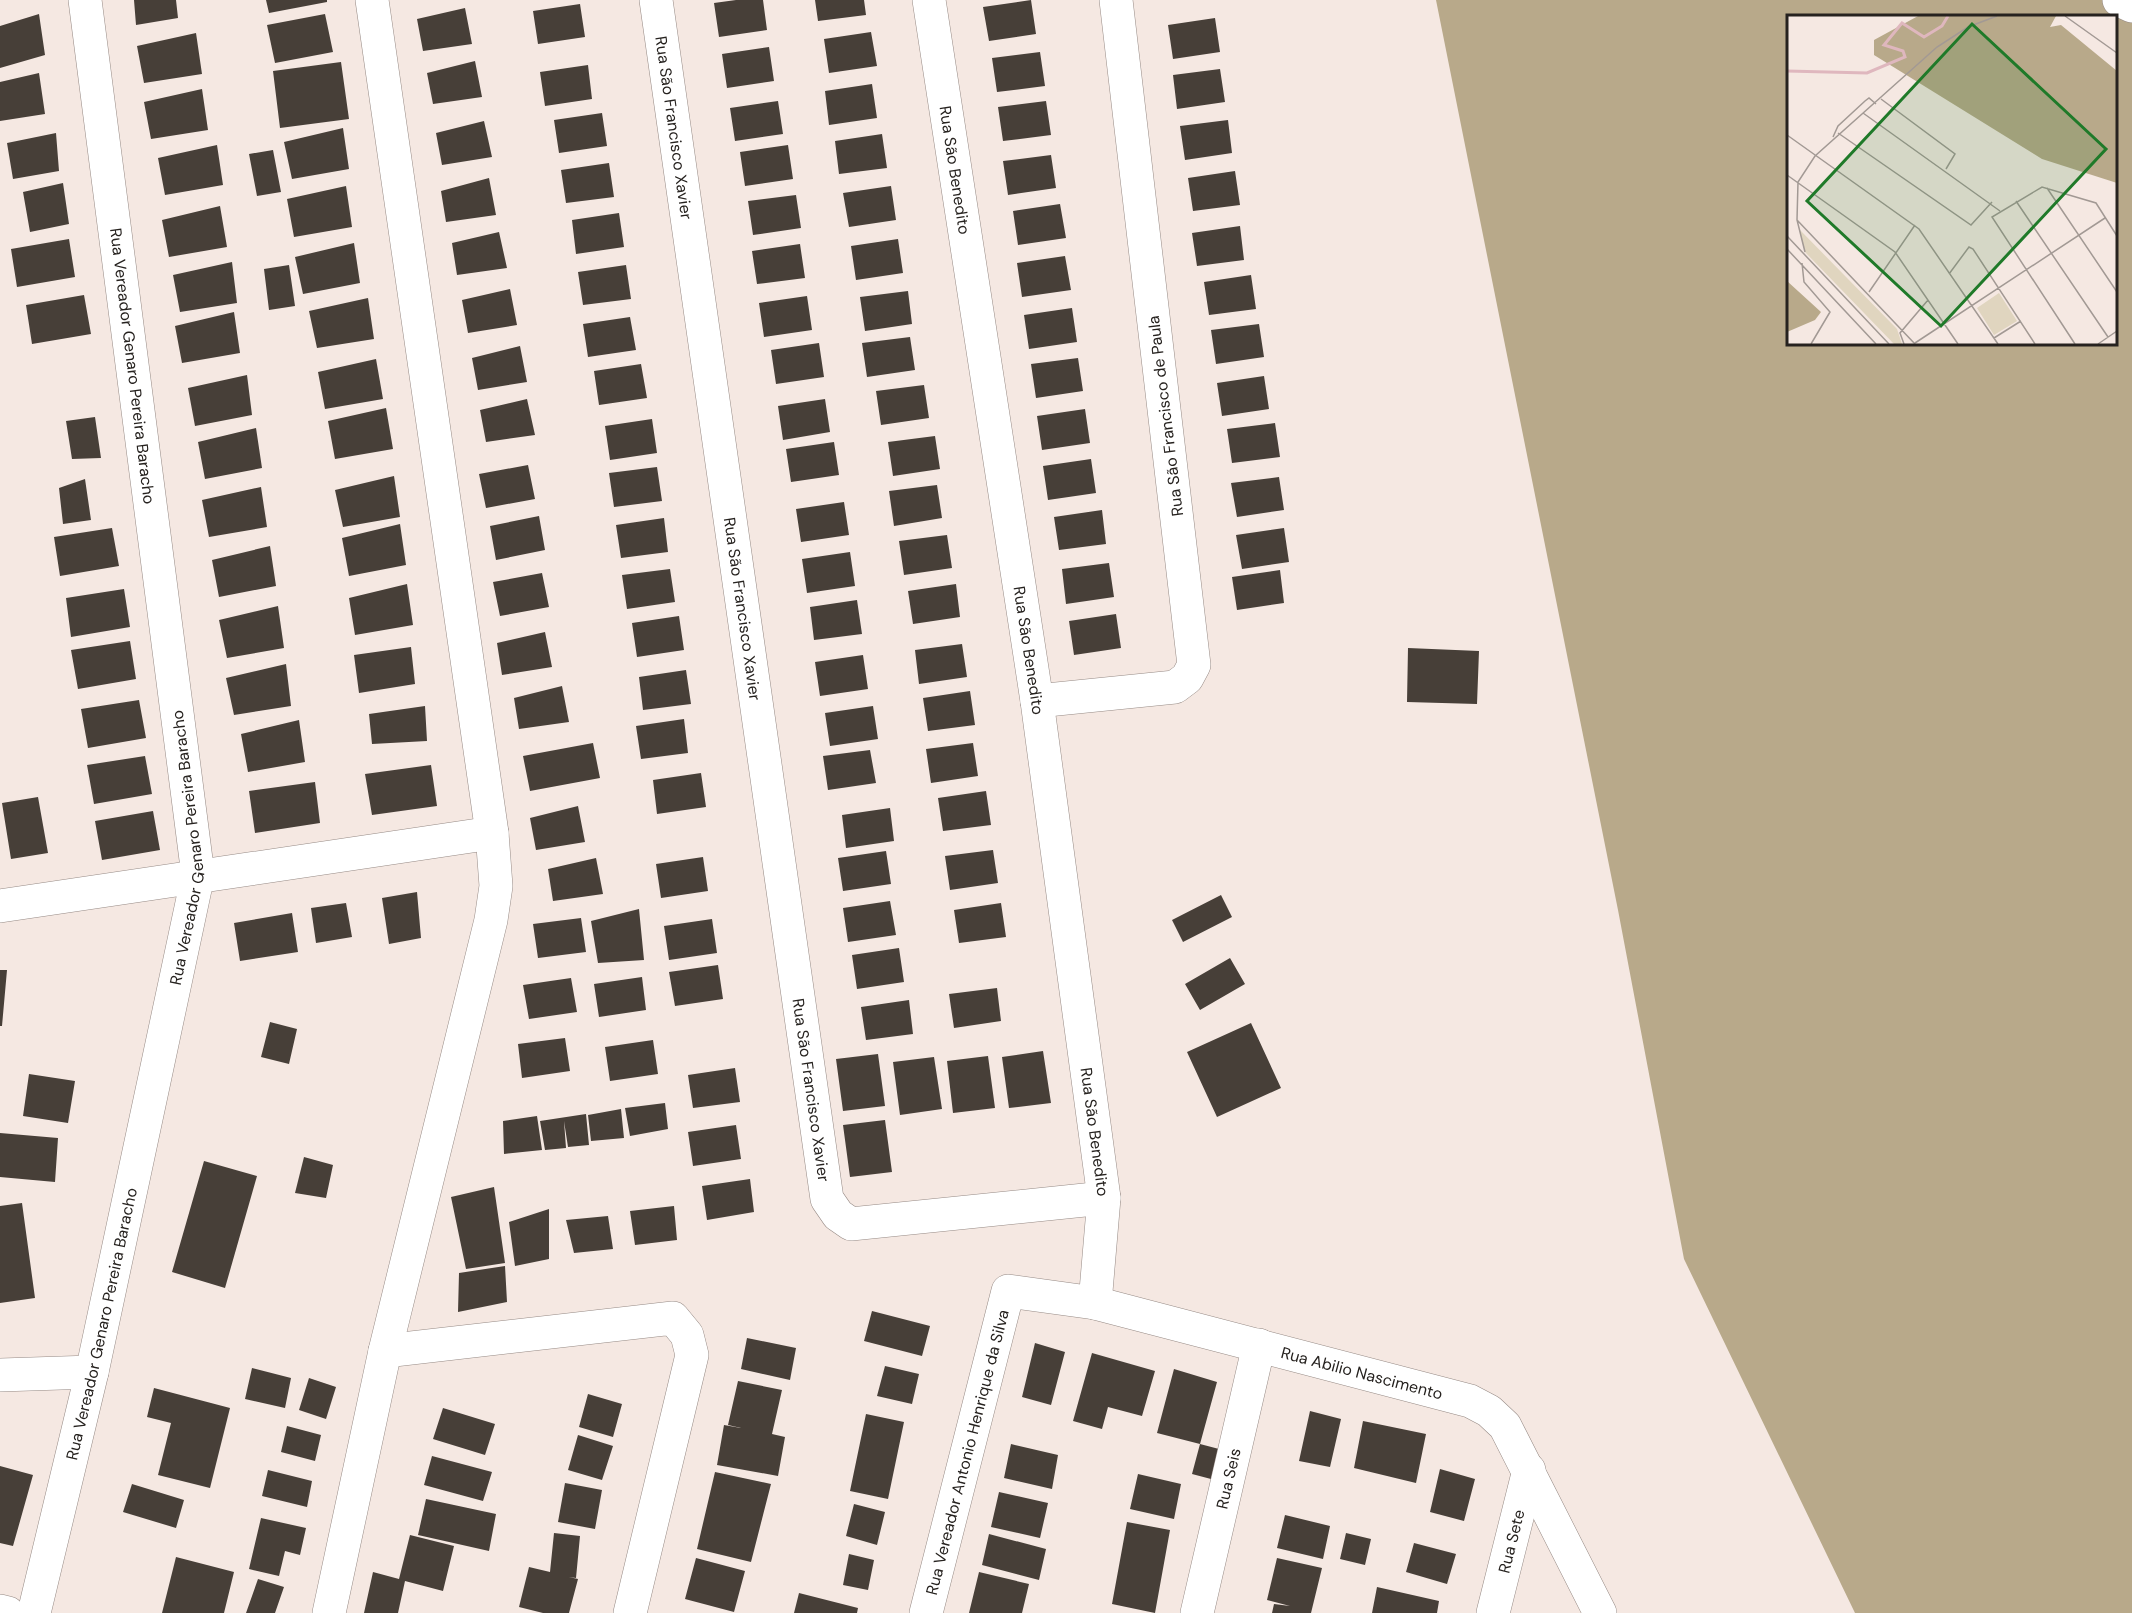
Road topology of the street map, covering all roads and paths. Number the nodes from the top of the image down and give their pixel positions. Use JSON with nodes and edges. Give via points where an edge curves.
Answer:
{"nodes":[{"id":1,"x":85,"y":0,"type":"edge"},
{"id":2,"x":372,"y":0,"type":"edge"},
{"id":3,"x":656,"y":0,"type":"edge"},
{"id":4,"x":929,"y":0,"type":"edge"},
{"id":5,"x":1116,"y":0,"type":"edge"},
{"id":6,"x":2119,"y":0,"type":"edge"},
{"id":7,"x":2132,"y":6,"type":"edge"},
{"id":8,"x":1037,"y":701,"type":"junction"},
{"id":9,"x":492,"y":833,"type":"junction"},
{"id":10,"x":198,"y":875,"type":"junction"},
{"id":11,"x":0,"y":906,"type":"edge"},
{"id":12,"x":1104,"y":1198,"type":"junction"},
{"id":13,"x":1008,"y":1291,"type":"joint"},
{"id":14,"x":1095,"y":1303,"type":"junction"},
{"id":15,"x":1259,"y":1345,"type":"junction"},
{"id":16,"x":386,"y":1351,"type":"junction"},
{"id":17,"x":92,"y":1372,"type":"junction"},
{"id":18,"x":0,"y":1375,"type":"edge"},
{"id":19,"x":1529,"y":1470,"type":"junction"},
{"id":20,"x":0,"y":1611,"type":"edge"},
{"id":21,"x":8,"y":1613,"type":"edge"},
{"id":22,"x":34,"y":1613,"type":"edge"},
{"id":23,"x":329,"y":1613,"type":"edge"},
{"id":24,"x":630,"y":1613,"type":"edge"},
{"id":25,"x":926,"y":1613,"type":"edge"},
{"id":26,"x":1197,"y":1613,"type":"edge"},
{"id":27,"x":1493,"y":1613,"type":"edge"},
{"id":28,"x":1600,"y":1613,"type":"edge"}],
"edges":[{"from":1,"to":10,"type":"street","name":"Rua Vereador Genaro Pereira Baracho"},
{"from":2,"to":9,"type":"street"},
{"from":3,"to":12,"type":"street","name":"Rua São Francisco Xavier","via":[[827,1198],[838,1215],[851,1224]]},
{"from":4,"to":8,"type":"street","name":"Rua São Benedito"},
{"from":5,"to":8,"type":"street","name":"Rua São Francisco de Paula","via":[[1194,665],[1187,678],[1175,687]]},
{"from":6,"to":7,"type":"street"},
{"from":8,"to":12,"type":"street","name":"Rua São Benedito"},
{"from":9,"to":10,"type":"street"},
{"from":9,"to":16,"type":"street","via":[[496,886],[491,920]]},
{"from":10,"to":11,"type":"street"},
{"from":10,"to":17,"type":"street","name":"Rua Vereador Genaro Pereira Baracho"},
{"from":12,"to":14,"type":"street","name":"Rua São Benedito"},
{"from":13,"to":14,"type":"street","name":"Rua Abilio Nascimento"},
{"from":13,"to":25,"type":"street","name":"Rua Vereador Antonio Henrique da Silva"},
{"from":14,"to":15,"type":"street","name":"Rua Abilio Nascimento"},
{"from":15,"to":19,"type":"street","name":"Rua Abilio Nascimento","via":[[1470,1401],[1505,1426]]},
{"from":15,"to":26,"type":"street","name":"Rua Seis"},
{"from":16,"to":23,"type":"street"},
{"from":16,"to":24,"type":"street","via":[[673,1318],[687,1335],[692,1355]]},
{"from":17,"to":18,"type":"street"},
{"from":17,"to":22,"type":"street","name":"Rua Vereador Genaro Pereira Baracho"},
{"from":19,"to":27,"type":"street","name":"Rua Sete"},
{"from":19,"to":28,"type":"street","name":"Rua Abilio Nascimento"},
{"from":20,"to":21,"type":"street"}]}
